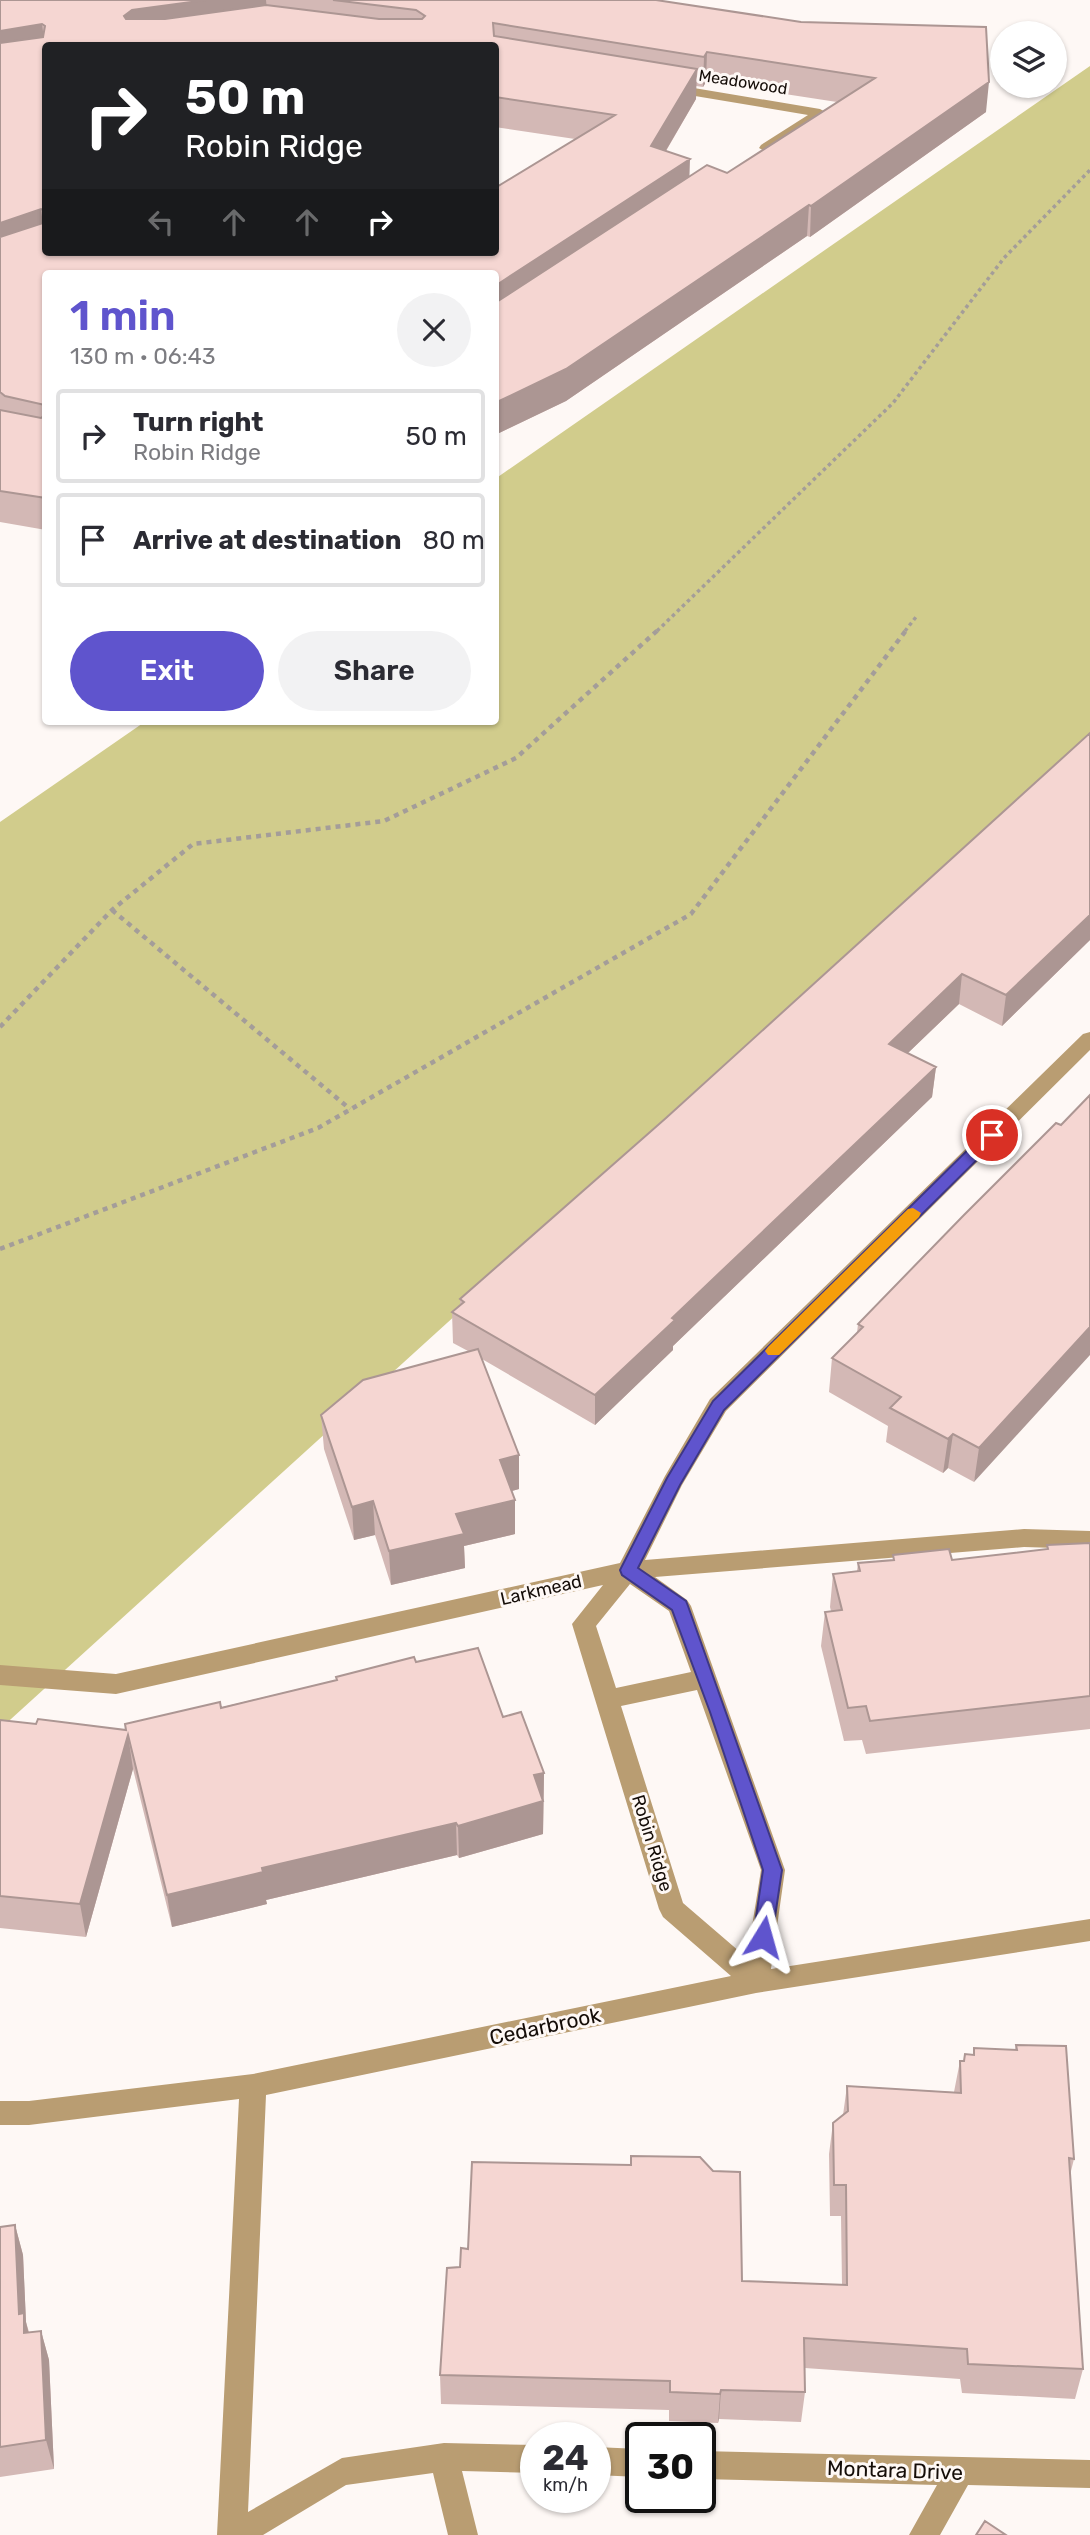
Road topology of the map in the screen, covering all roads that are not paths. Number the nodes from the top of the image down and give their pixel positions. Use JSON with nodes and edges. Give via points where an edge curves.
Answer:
{"nodes":[{"id":1,"x":658,"y":86,"type":"edge"},
{"id":2,"x":750,"y":159,"type":"edge"},
{"id":3,"x":1090,"y":1039,"type":"edge"},
{"id":4,"x":1090,"y":1540,"type":"edge"},
{"id":5,"x":628,"y":1570,"type":"junction"},
{"id":6,"x":0,"y":1675,"type":"edge"},
{"id":7,"x":706,"y":1678,"type":"junction"},
{"id":8,"x":608,"y":1699,"type":"junction"},
{"id":9,"x":1090,"y":1930,"type":"edge"},
{"id":10,"x":756,"y":1982,"type":"junction"},
{"id":11,"x":253,"y":2086,"type":"junction"},
{"id":12,"x":0,"y":2113,"type":"edge"},
{"id":13,"x":444,"y":2457,"type":"junction"},
{"id":14,"x":520,"y":2459,"type":"edge"},
{"id":15,"x":716,"y":2465,"type":"edge"},
{"id":16,"x":959,"y":2473,"type":"junction"},
{"id":17,"x":1090,"y":2474,"type":"edge"},
{"id":18,"x":234,"y":2535,"type":"edge"},
{"id":19,"x":463,"y":2535,"type":"edge"},
{"id":20,"x":924,"y":2535,"type":"edge"}],
"edges":[{"from":1,"to":2,"type":"street","name":"Meadowood","via":[[820,113]]},
{"from":3,"to":5,"type":"street","name":"Robin Ridge","via":[[718,1405]]},
{"from":4,"to":5,"type":"street","name":"Larkmead","via":[[1024,1538]]},
{"from":5,"to":6,"type":"street","name":"Larkmead","via":[[117,1684]]},
{"from":5,"to":7,"type":"street","via":[[679,1606]]},
{"from":5,"to":8,"type":"street","name":"Robin Ridge","via":[[584,1624]]},
{"from":7,"to":8,"type":"street"},
{"from":7,"to":10,"type":"street","via":[[773,1870]]},
{"from":8,"to":10,"type":"street","name":"Robin Ridge","via":[[672,1909]]},
{"from":9,"to":10,"type":"street","name":"Cedarbrook"},
{"from":10,"to":11,"type":"street","name":"Cedarbrook"},
{"from":11,"to":12,"type":"street","name":"Cedarbrook"},
{"from":11,"to":18,"type":"street"},
{"from":13,"to":14,"type":"street"},
{"from":13,"to":18,"type":"street","via":[[342,2472]]},
{"from":13,"to":19,"type":"street"},
{"from":15,"to":16,"type":"street","name":"Montara Drive"},
{"from":16,"to":17,"type":"street","name":"Montara Drive"},
{"from":16,"to":20,"type":"street"}]}
